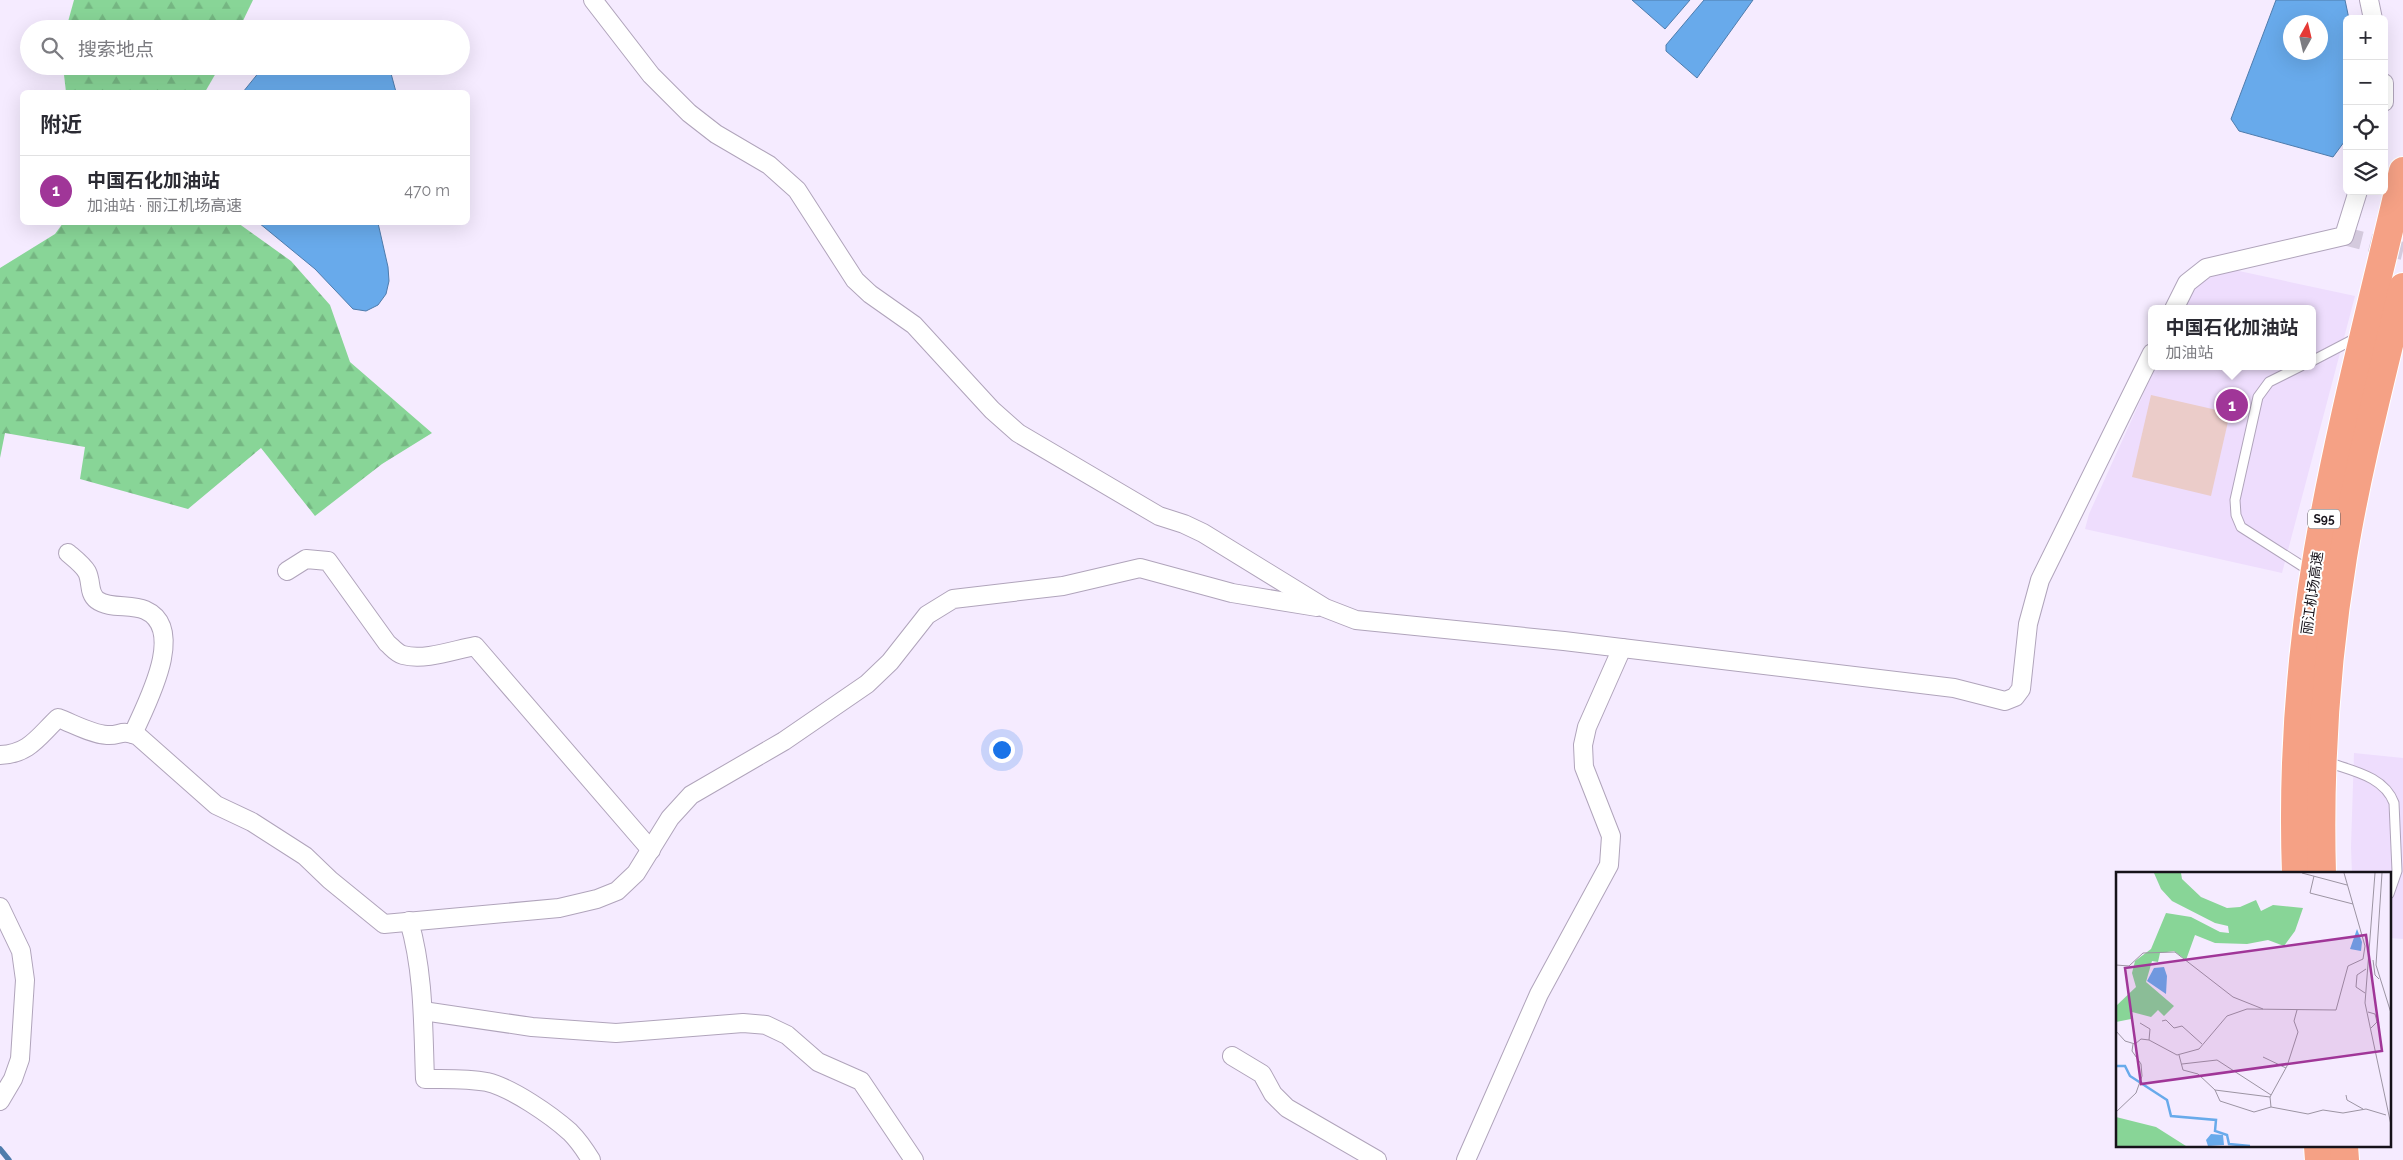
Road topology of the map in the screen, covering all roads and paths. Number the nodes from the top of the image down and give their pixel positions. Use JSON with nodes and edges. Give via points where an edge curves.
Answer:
{"nodes":[{"id":1,"x":592,"y":0,"type":"edge"},
{"id":2,"x":2369,"y":0,"type":"edge"},
{"id":3,"x":2372,"y":15,"type":"edge"},
{"id":4,"x":2403,"y":171,"type":"edge"},
{"id":5,"x":2357,"y":195,"type":"edge"},
{"id":6,"x":2403,"y":287,"type":"edge"},
{"id":7,"x":2176,"y":305,"type":"edge"},
{"id":8,"x":2365,"y":334,"type":"junction"},
{"id":9,"x":2316,"y":359,"type":"edge"},
{"id":10,"x":2148,"y":361,"type":"edge"},
{"id":11,"x":2293,"y":370,"type":"edge"},
{"id":12,"x":68,"y":553,"type":"dead end"},
{"id":13,"x":287,"y":571,"type":"dead end"},
{"id":14,"x":2314,"y":574,"type":"junction"},
{"id":15,"x":1325,"y":608,"type":"junction"},
{"id":16,"x":1622,"y":648,"type":"junction"},
{"id":17,"x":133,"y":734,"type":"junction"},
{"id":18,"x":0,"y":755,"type":"edge"},
{"id":19,"x":2323,"y":761,"type":"junction"},
{"id":20,"x":651,"y":850,"type":"junction"},
{"id":21,"x":2296,"y":872,"type":"edge"},
{"id":22,"x":2322,"y":872,"type":"edge"},
{"id":23,"x":2390,"y":891,"type":"edge"},
{"id":24,"x":0,"y":907,"type":"edge"},
{"id":25,"x":409,"y":921,"type":"junction"},
{"id":26,"x":423,"y":1011,"type":"junction"},
{"id":27,"x":1232,"y":1056,"type":"dead end"},
{"id":28,"x":0,"y":1101,"type":"edge"},
{"id":29,"x":591,"y":1160,"type":"edge"},
{"id":30,"x":914,"y":1160,"type":"edge"},
{"id":31,"x":1377,"y":1160,"type":"edge"},
{"id":32,"x":1466,"y":1160,"type":"edge"}],
"edges":[{"from":1,"to":15,"type":"street","via":[[651,74],[689,114],[769,166],[797,190],[855,280],[914,325],[1018,434],[1159,516],[1203,533]]},
{"from":2,"to":3,"type":"street"},
{"from":4,"to":8,"type":"highway","name":"丽江机场高速","number":"S95"},
{"from":5,"to":7,"type":"street","via":[[2344,236],[2206,268],[2187,283]]},
{"from":6,"to":19,"type":"highway","name":"丽江机场高速","number":"S95","via":[[2343,555],[2329,667]]},
{"from":8,"to":9,"type":"lane"},
{"from":8,"to":14,"type":"highway","name":"丽江机场高速","number":"S95","via":[[2328,495]]},
{"from":10,"to":16,"type":"street","via":[[2040,580],[2028,624],[2022,684],[2015,697],[2000,701],[1954,688]]},
{"from":11,"to":14,"type":"lane","via":[[2269,382],[2258,397],[2236,508],[2241,528]]},
{"from":12,"to":17,"type":"street","via":[[88,573],[95,599],[101,603],[134,606],[147,611],[161,627],[165,646],[161,665]]},
{"from":13,"to":20,"type":"street","via":[[306,559],[328,561],[386,643],[405,655],[423,656],[475,646]]},
{"from":14,"to":21,"type":"highway","name":"丽江机场高速","number":"S95","via":[[2298,723]]},
{"from":15,"to":16,"type":"street","via":[[1369,622]]},
{"from":15,"to":20,"type":"street","via":[[1232,593],[1140,568],[1064,586],[953,599],[927,615],[890,662],[867,684],[784,741],[691,796],[670,818]]},
{"from":16,"to":32,"type":"street","via":[[1587,727],[1583,745],[1584,767],[1611,836],[1609,865],[1539,994]]},
{"from":17,"to":18,"type":"street","via":[[98,733],[58,718],[26,750]]},
{"from":17,"to":25,"type":"street","via":[[216,805],[252,822],[305,856],[384,924]]},
{"from":19,"to":22,"type":"highway","name":"丽江机场高速","number":"S95"},
{"from":19,"to":23,"type":"lane","via":[[2376,780],[2391,794],[2397,871]]},
{"from":20,"to":25,"type":"street","via":[[630,881],[617,891],[597,899],[559,908]]},
{"from":24,"to":28,"type":"street","via":[[21,951],[25,980],[20,1059]]},
{"from":25,"to":26,"type":"street","via":[[416,945]]},
{"from":26,"to":29,"type":"street","via":[[425,1078],[462,1079],[501,1087],[556,1120],[571,1133]]},
{"from":26,"to":30,"type":"street","via":[[532,1027],[616,1033],[743,1023],[766,1025],[787,1035],[818,1062],[861,1081]]},
{"from":27,"to":31,"type":"street","via":[[1262,1074],[1273,1094],[1287,1108]]}]}
